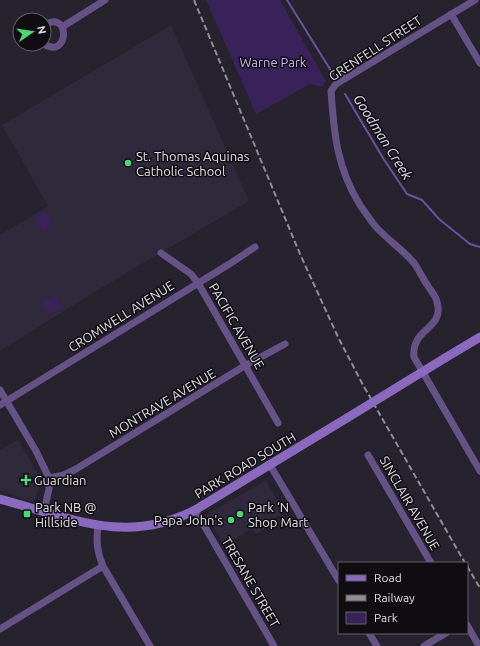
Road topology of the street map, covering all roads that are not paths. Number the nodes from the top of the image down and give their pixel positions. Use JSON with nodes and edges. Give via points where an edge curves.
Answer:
{"nodes":[{"id":1,"x":105,"y":0,"type":"edge"},
{"id":2,"x":475,"y":0,"type":"edge"},
{"id":3,"x":451,"y":14,"type":"junction"},
{"id":4,"x":52,"y":22,"type":"edge"},
{"id":5,"x":62,"y":27,"type":"junction"},
{"id":6,"x":52,"y":47,"type":"edge"},
{"id":7,"x":480,"y":63,"type":"edge"},
{"id":8,"x":255,"y":247,"type":"dead end"},
{"id":9,"x":161,"y":253,"type":"dead end"},
{"id":10,"x":198,"y":283,"type":"junction"},
{"id":11,"x":480,"y":337,"type":"edge"},
{"id":12,"x":285,"y":344,"type":"dead end"},
{"id":13,"x":246,"y":365,"type":"junction"},
{"id":14,"x":0,"y":390,"type":"edge"},
{"id":15,"x":7,"y":401,"type":"junction"},
{"id":16,"x":0,"y":405,"type":"edge"},
{"id":17,"x":278,"y":423,"type":"dead end"},
{"id":18,"x":368,"y":455,"type":"dead end"},
{"id":19,"x":270,"y":465,"type":"junction"},
{"id":20,"x":480,"y":471,"type":"edge"},
{"id":21,"x":49,"y":478,"type":"junction"},
{"id":22,"x":0,"y":499,"type":"edge"},
{"id":23,"x":195,"y":510,"type":"junction"},
{"id":24,"x":44,"y":511,"type":"junction"},
{"id":25,"x":98,"y":526,"type":"junction"},
{"id":26,"x":430,"y":562,"type":"edge"},
{"id":27,"x":103,"y":566,"type":"junction"},
{"id":28,"x":338,"y":579,"type":"edge"},
{"id":29,"x":468,"y":627,"type":"edge"},
{"id":30,"x":0,"y":629,"type":"edge"},
{"id":31,"x":371,"y":634,"type":"edge"},
{"id":32,"x":444,"y":634,"type":"edge"},
{"id":33,"x":150,"y":646,"type":"edge"},
{"id":34,"x":274,"y":646,"type":"edge"},
{"id":35,"x":377,"y":646,"type":"edge"},
{"id":36,"x":424,"y":646,"type":"edge"},
{"id":37,"x":479,"y":646,"type":"edge"}],
"edges":[{"from":1,"to":5,"type":"street"},
{"from":2,"to":3,"type":"street","name":"GRENFELL STREET"},
{"from":3,"to":7,"type":"street"},
{"from":3,"to":20,"type":"street","name":"GRENFELL STREET","via":[[336,84],[331,91],[335,141],[350,188],[376,227],[414,263],[438,304],[434,324],[422,332],[415,342],[417,362]]},
{"from":4,"to":5,"type":"street"},
{"from":5,"to":6,"type":"street","via":[[64,38],[60,44]]},
{"from":8,"to":10,"type":"street","name":"CROMWELL AVENUE"},
{"from":9,"to":10,"type":"street","name":"PACIFIC AVENUE","via":[[191,274]]},
{"from":10,"to":13,"type":"street","name":"PACIFIC AVENUE"},
{"from":10,"to":15,"type":"street","name":"CROMWELL AVENUE"},
{"from":11,"to":19,"type":"main road","name":"PARK ROAD SOUTH","bridge":true},
{"from":12,"to":13,"type":"street","name":"MONTRAVE AVENUE"},
{"from":13,"to":17,"type":"street","name":"PACIFIC AVENUE"},
{"from":13,"to":21,"type":"street","name":"MONTRAVE AVENUE","via":[[76,469]]},
{"from":14,"to":15,"type":"street"},
{"from":15,"to":16,"type":"street","name":"CROMWELL AVENUE"},
{"from":15,"to":21,"type":"street"},
{"from":18,"to":26,"type":"street","name":"SINCLAIR AVENUE"},
{"from":19,"to":23,"type":"main road","name":"PARK ROAD SOUTH"},
{"from":19,"to":28,"type":"street"},
{"from":21,"to":24,"type":"street"},
{"from":22,"to":24,"type":"main road","name":"PARK ROAD SOUTH"},
{"from":23,"to":25,"type":"main road","name":"PARK ROAD SOUTH","via":[[151,526]]},
{"from":23,"to":34,"type":"street","name":"TRESANE STREET"},
{"from":24,"to":25,"type":"main road","name":"PARK ROAD SOUTH"},
{"from":25,"to":27,"type":"street","via":[[98,555]]},
{"from":27,"to":30,"type":"street"},
{"from":27,"to":33,"type":"street"},
{"from":29,"to":37,"type":"street"},
{"from":31,"to":35,"type":"street"},
{"from":32,"to":36,"type":"street"}]}
